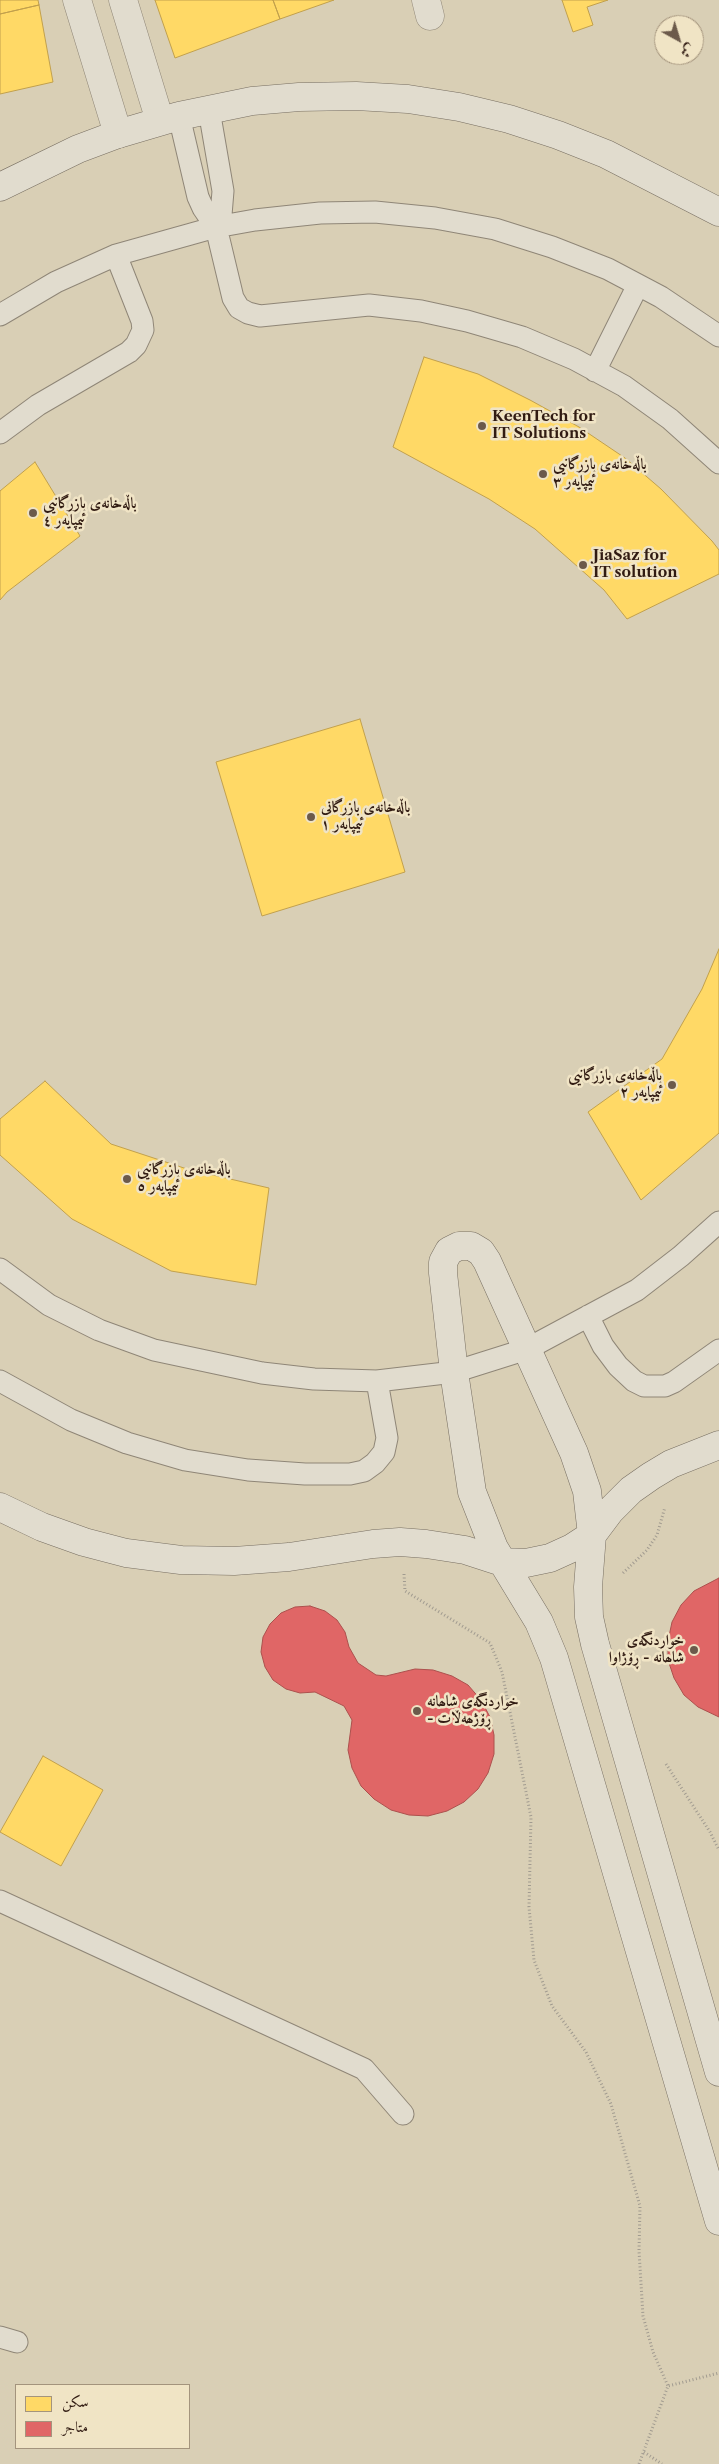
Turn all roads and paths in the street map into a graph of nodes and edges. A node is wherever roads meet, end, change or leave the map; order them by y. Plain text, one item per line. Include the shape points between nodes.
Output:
1 (126, 7) edge
2 (81, 12) edge
3 (209, 110) junction
4 (169, 118) junction
5 (118, 134) junction
6 (0, 187) edge
7 (719, 212) edge
8 (216, 227) junction
9 (116, 255) junction
10 (638, 285) junction
11 (0, 315) edge
12 (719, 336) edge
13 (594, 371) junction
14 (0, 433) edge
15 (719, 463) edge
16 (719, 1222) edge
17 (0, 1269) edge
18 (588, 1316) junction
19 (526, 1349) junction
20 (719, 1350) edge
21 (454, 1372) junction
22 (0, 1381) edge
23 (377, 1381) junction
24 (719, 1445) edge
25 (671, 1464) junction
26 (0, 1507) edge
27 (592, 1535) junction
28 (400, 1542) junction
29 (502, 1562) junction
30 (618, 1580) dead end
31 (663, 1759) dead end
32 (719, 1850) edge
33 (0, 1901) edge
34 (719, 2072) edge
35 (402, 2114) dead end
36 (719, 2221) edge
37 (719, 2373) edge
38 (668, 2386) junction
39 (644, 2452) junction
40 (639, 2464) edge
41 (662, 2464) edge

1 - 2 street
1 - 4 street
2 - 5 street
3 - 4 street
3 - 7 street via 252,101 356,96 408,99 459,107 558,135 655,178
3 - 8 lane via 223,190 221,216
4 - 5 street
4 - 8 lane via 198,197
5 - 6 street via 78,148
8 - 9 lane
8 - 10 lane via 320,213 375,212 435,218 495,229 552,247
8 - 13 lane via 233,298 239,308 248,313 260,316 369,305 421,311 522,337
9 - 11 lane via 56,282
9 - 14 lane via 142,321 143,330 136,345 38,405
10 - 12 lane
10 - 13 lane
13 - 15 lane via 624,386 670,419
16 - 18 lane via 637,1290
17 - 23 lane via 50,1305 100,1330 154,1350 262,1372
18 - 19 lane
18 - 20 lane via 602,1346 618,1366 644,1386 665,1386
19 - 21 lane
19 - 21 street via 481,1252 471,1246 459,1246 449,1251 443,1262
19 - 27 street via 580,1469 591,1513
21 - 23 lane
21 - 29 street via 472,1492
22 - 23 lane via 71,1420 127,1443 184,1460 248,1470 305,1474 350,1474 375,1463 384,1452 387,1438
24 - 25 street
25 - 27 street via 632,1490
25 - 30 path via 680,1488 665,1504 657,1536 648,1550 626,1568
26 - 28 street via 84,1542 126,1553 181,1560 271,1558
27 - 29 street via 550,1558 526,1563
27 - 34 street via 588,1587 589,1617 595,1644
28 - 29 street via 465,1550
28 - 38 path via 406,1591 490,1642 502,1672 530,1816 529,1907 534,1960 552,2006 586,2052 611,2104 640,2206 642,2316
29 - 36 street via 539,1622 554,1658
31 - 32 path
33 - 35 lane via 364,2069
37 - 38 path
38 - 39 path
39 - 40 path
39 - 41 path

